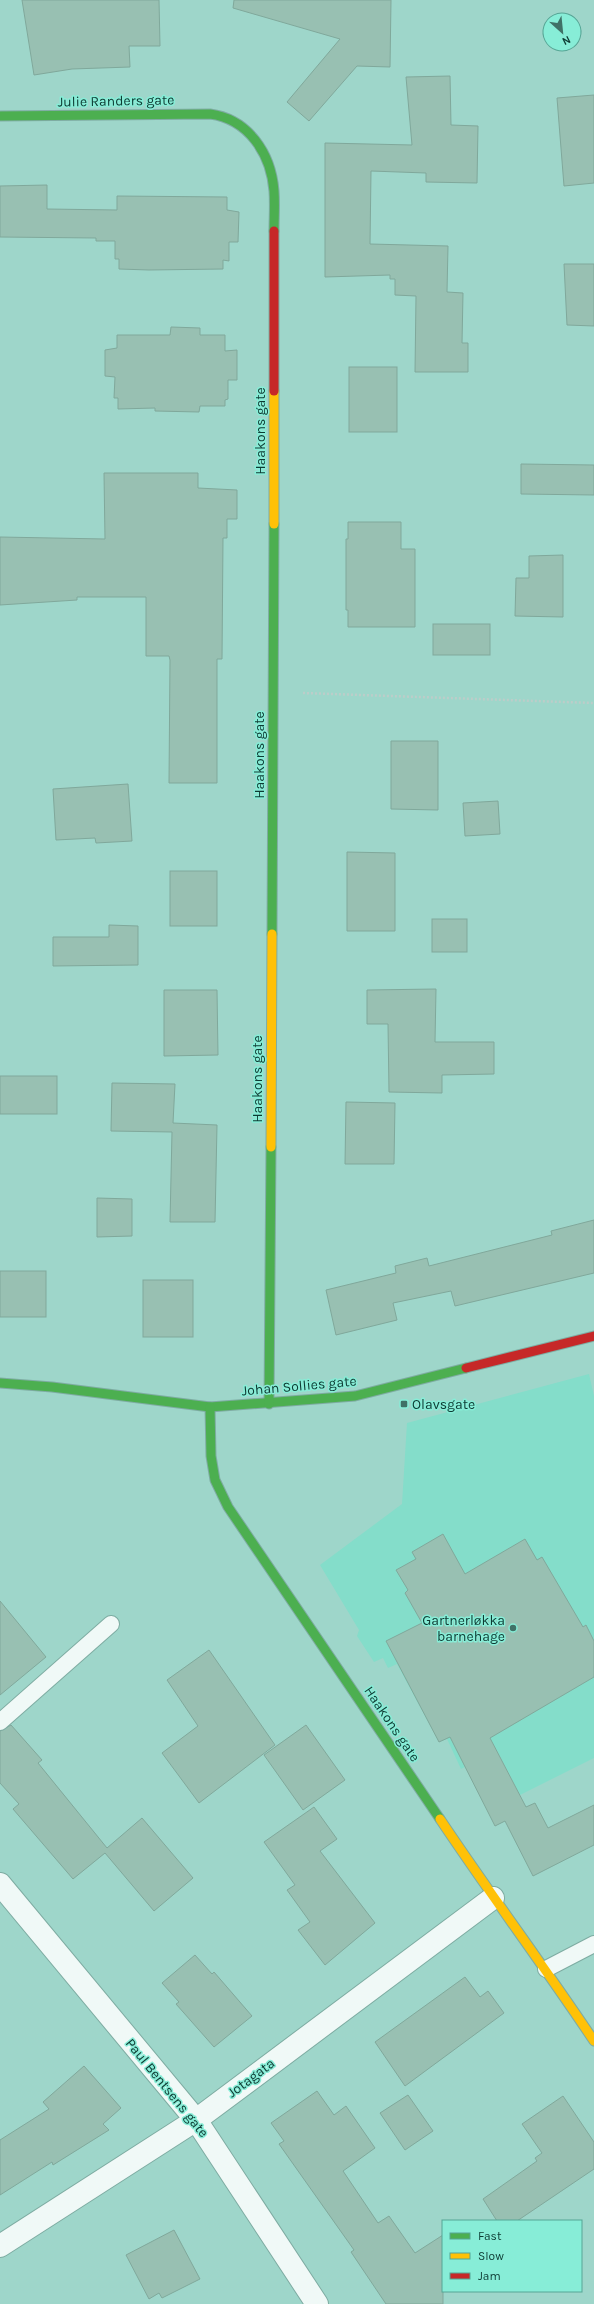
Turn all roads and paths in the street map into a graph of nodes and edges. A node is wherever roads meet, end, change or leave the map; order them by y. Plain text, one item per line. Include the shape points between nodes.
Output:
1 (0, 116) edge
2 (232, 119) joint
3 (274, 692) junction
4 (594, 703) edge
5 (594, 1336) edge
6 (0, 1383) edge
7 (269, 1404) junction
8 (210, 1407) junction
9 (111, 1624) dead end
10 (0, 1722) edge
11 (0, 1884) edge
12 (493, 1898) junction
13 (594, 1944) edge
14 (546, 1969) junction
15 (594, 2041) edge
16 (196, 2120) junction
17 (0, 2246) edge
18 (318, 2304) edge

1 - 2 street, Julie Randers gate via 210,114
2 - 3 street, Haakons gate via 250,134 262,150 270,168 274,190
3 - 4 path
3 - 7 street, Haakons gate
5 - 7 street, Johan Sollies gate via 355,1396
6 - 8 street, Johan Sollies gate
7 - 8 street, Johan Sollies gate
8 - 12 street, Haakons gate via 211,1456 215,1480 228,1507
9 - 10 lane
11 - 16 street, Paul Bentsens gate
12 - 14 street, Haakons gate
12 - 16 street, Jotagata
13 - 14 lane
14 - 15 street, Haakons gate
16 - 17 street, Jotagata
16 - 18 street, Paul Bentsens gate

